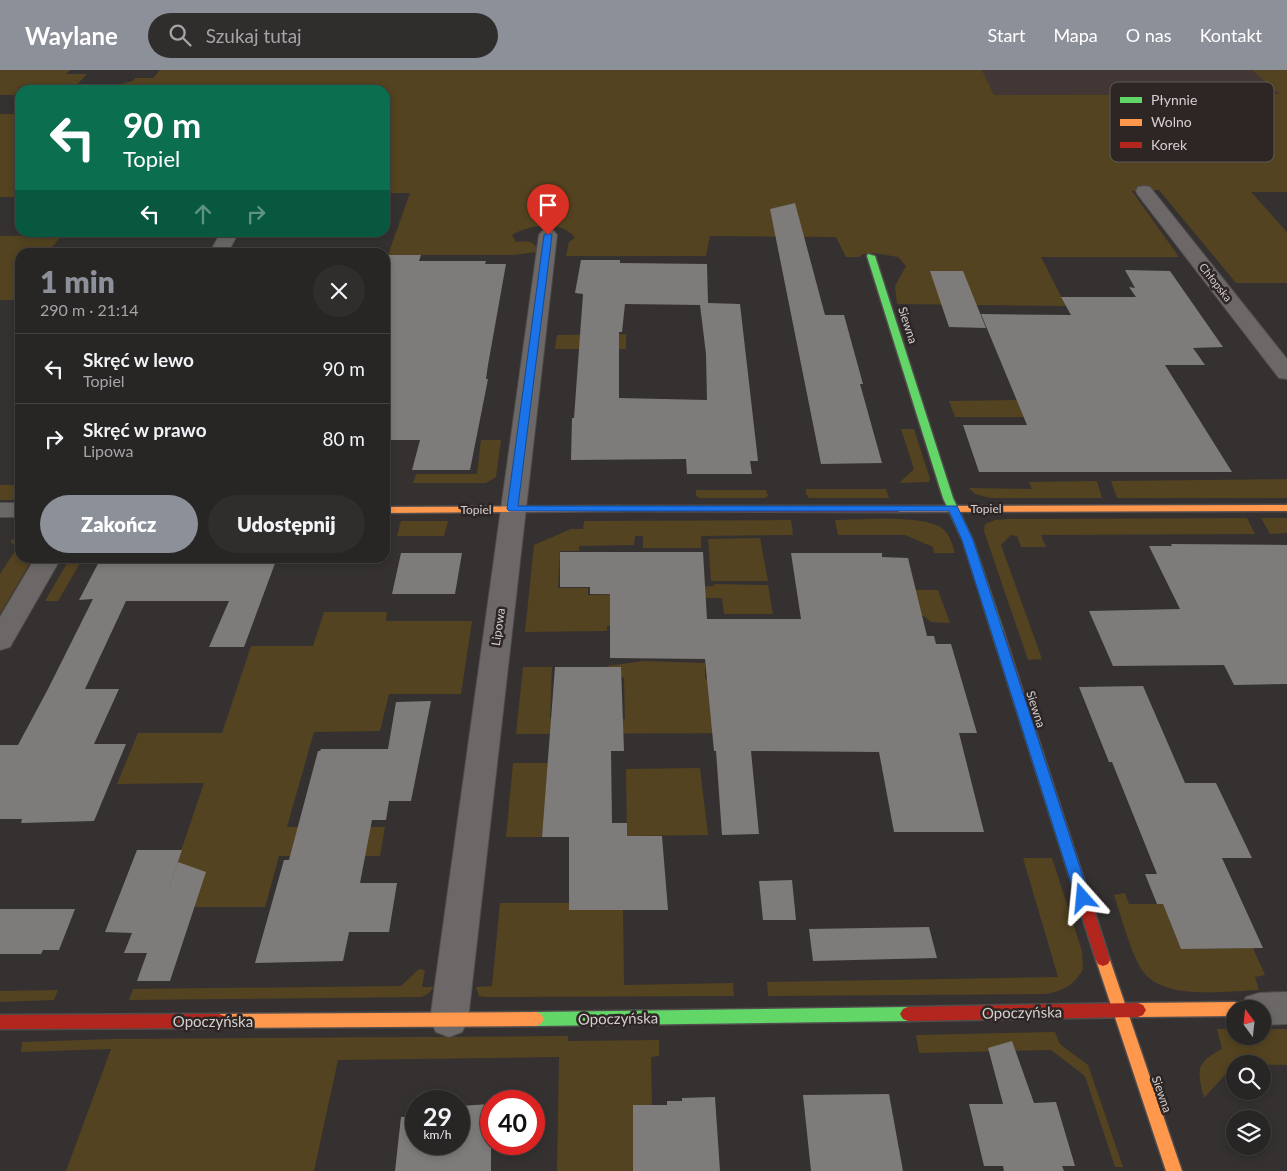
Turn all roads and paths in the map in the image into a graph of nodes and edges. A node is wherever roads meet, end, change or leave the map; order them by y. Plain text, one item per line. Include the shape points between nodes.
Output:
1 (1144, 191) dead end
2 (548, 235) dead end
3 (227, 237) edge
4 (221, 248) edge
5 (871, 256) dead end
6 (1287, 373) edge
7 (953, 508) junction
8 (1287, 508) edge
9 (512, 509) junction
10 (0, 510) edge
11 (15, 510) edge
12 (390, 510) edge
13 (45, 563) edge
14 (0, 641) edge
15 (1287, 1008) edge
16 (1226, 1009) edge
17 (1271, 1009) edge
18 (1119, 1011) junction
19 (449, 1020) junction
20 (0, 1022) edge
21 (1174, 1171) edge

1 - 6 street, Chłopska
2 - 9 street, Lipowa
3 - 4 street
5 - 7 street, Siewna
7 - 8 street, Topiel
7 - 9 street, Topiel
7 - 18 street, Siewna via 968,540
9 - 12 street, Topiel
9 - 19 street, Lipowa
10 - 11 street
13 - 14 street
15 - 17 street
16 - 18 street, Opoczyńska
18 - 19 street, Opoczyńska
18 - 21 street, Siewna
19 - 20 street, Opoczyńska

